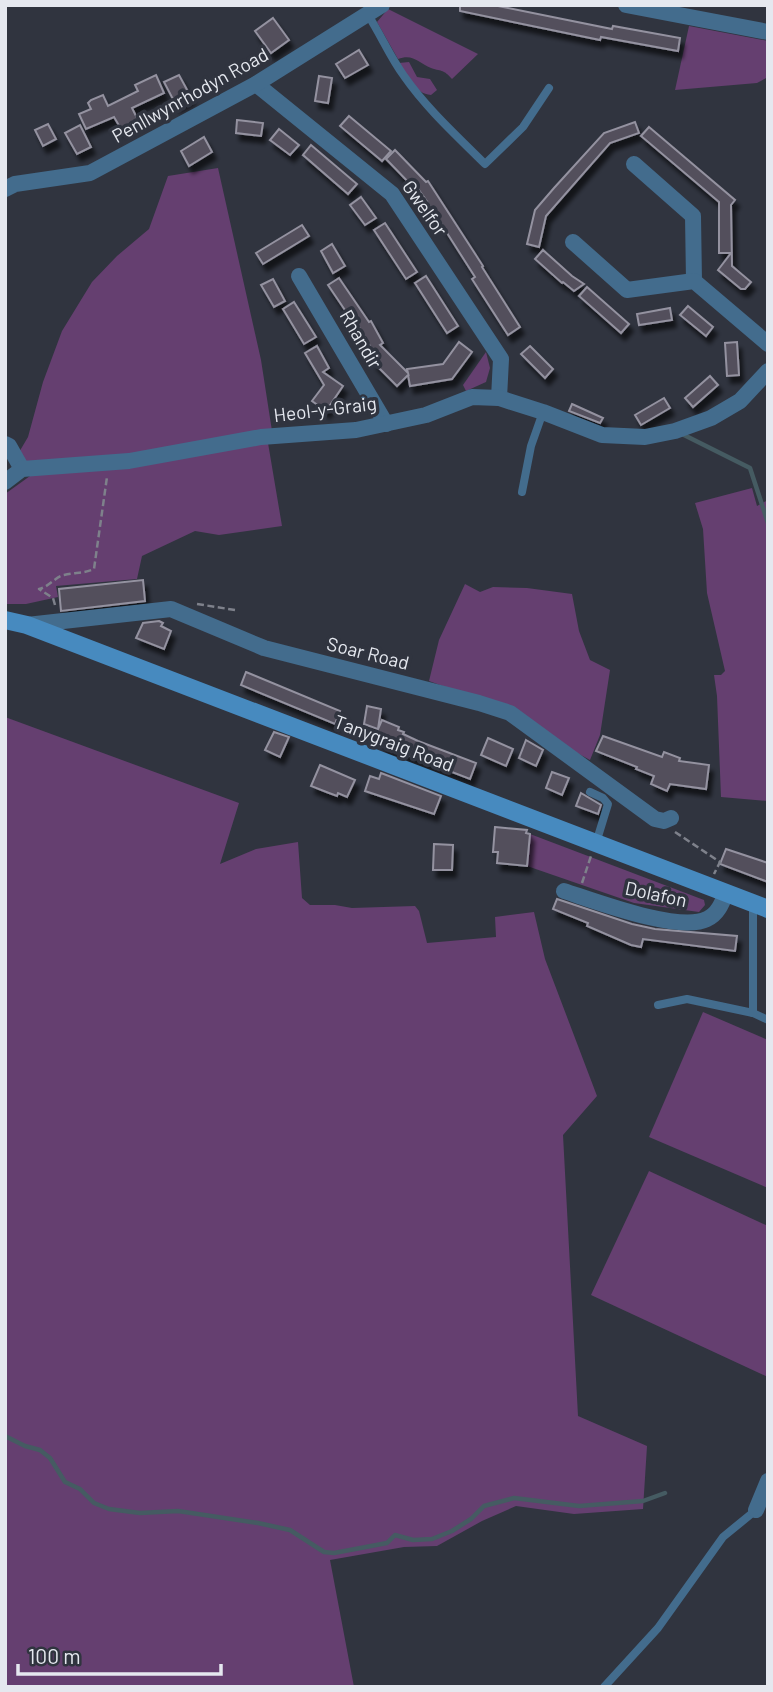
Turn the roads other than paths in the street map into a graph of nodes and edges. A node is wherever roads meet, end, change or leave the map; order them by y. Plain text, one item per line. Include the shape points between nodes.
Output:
1 (382, 5) edge
2 (626, 5) edge
3 (711, 13) edge
4 (368, 15) junction
5 (768, 32) edge
6 (256, 84) junction
7 (549, 88) dead end
8 (634, 164) dead end
9 (5, 189) edge
10 (573, 242) dead end
11 (299, 276) dead end
12 (694, 281) junction
13 (768, 344) edge
14 (768, 371) edge
15 (499, 398) junction
16 (543, 412) junction
17 (386, 424) junction
18 (5, 444) edge
19 (22, 469) junction
20 (5, 482) edge
21 (522, 492) dead end
22 (5, 620) edge
23 (27, 625) junction
24 (590, 792) dead end
25 (663, 818) road end
26 (596, 843) junction
27 (570, 893) road end
28 (726, 893) junction
29 (760, 906) edge
30 (658, 1005) dead end
31 (753, 1013) junction
32 (768, 1020) edge
33 (768, 1481) edge
34 (756, 1510) joint
35 (604, 1687) edge

1 - 4 street, Penllwynrhodyn Road
2 - 3 street
3 - 5 street
4 - 6 street, Penllwynrhodyn Road
4 - 7 lane via 416,92 485,164 523,127
6 - 9 street, Penllwynrhodyn Road via 90,173
6 - 15 street, Gwelfor via 392,194 500,359
8 - 12 street via 693,216
10 - 12 street via 627,289
11 - 17 street, Rhandir
12 - 13 street
14 - 16 street, Heol-y-Graig via 740,401 711,418 645,437 602,435
15 - 16 street, Heol-y-Graig
15 - 17 street, Heol-y-Graig via 472,397
16 - 21 lane
17 - 19 street, Heol-y-Graig via 261,438 129,465
18 - 19 street
19 - 20 street
22 - 23 main road, Tanygraig Road
23 - 25 street, Soar Road via 171,609 264,649 510,713
23 - 26 main road, Tanygraig Road
24 - 26 lane via 608,804
26 - 28 main road, Tanygraig Road
27 - 28 street, Dolafon via 636,913 694,923 719,909
28 - 29 main road, Tanygraig Road
29 - 31 lane
30 - 31 lane via 687,999
31 - 32 lane
33 - 34 street
34 - 35 lane via 723,1537 658,1628

